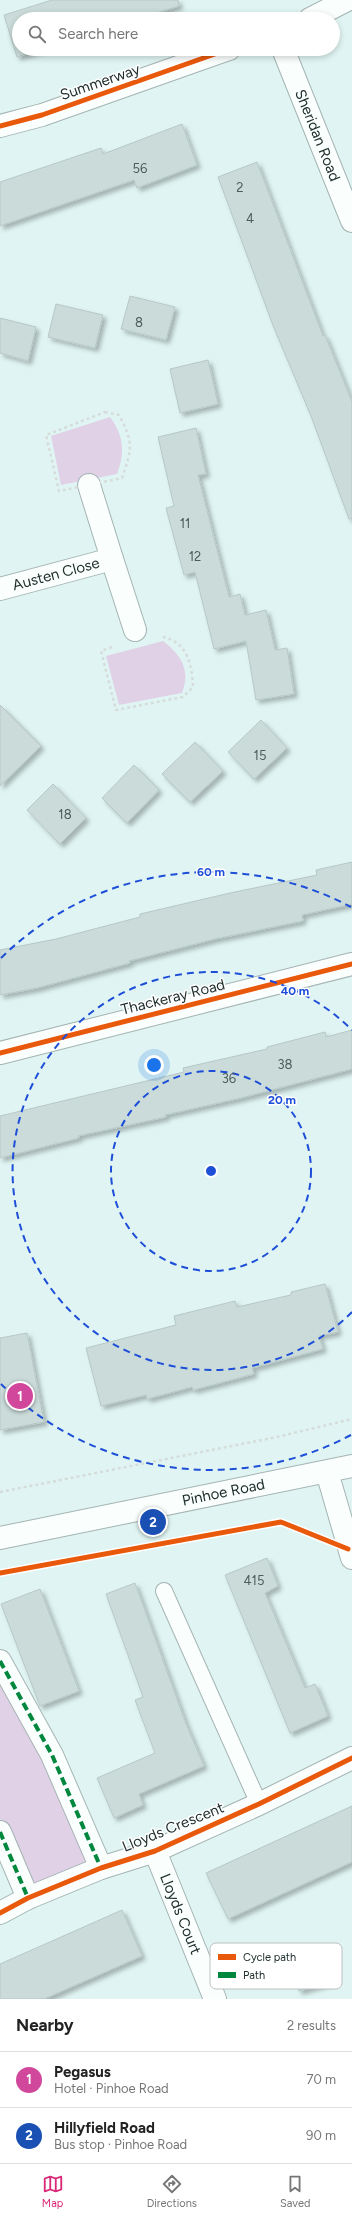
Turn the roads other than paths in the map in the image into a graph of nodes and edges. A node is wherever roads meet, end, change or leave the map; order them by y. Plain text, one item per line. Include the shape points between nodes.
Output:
1 (347, 0) edge
2 (324, 12) edge
3 (209, 56) edge
4 (286, 56) edge
5 (0, 126) edge
6 (352, 221) edge
7 (89, 485) road end
8 (112, 559) junction
9 (0, 589) edge
10 (137, 634) road end
11 (352, 964) edge
12 (0, 1053) edge
13 (352, 1466) edge
14 (327, 1472) junction
15 (0, 1538) edge
16 (352, 1558) edge
17 (164, 1592) dead end
18 (0, 1661) edge
19 (352, 1758) edge
20 (258, 1804) junction
21 (0, 1832) edge
22 (155, 1851) junction
23 (101, 1868) junction
24 (28, 1898) junction
25 (0, 1913) edge
26 (210, 1989) edge
27 (210, 1989) edge
28 (214, 1999) edge

1 - 2 street
3 - 5 street, Summerway via 42,115
4 - 6 street, Sheridan Road
7 - 8 street, Austen Close
8 - 9 street, Austen Close
8 - 10 street, Austen Close
11 - 12 street, Thackeray Road
13 - 14 street, Pinhoe Road
14 - 15 street, Pinhoe Road
14 - 16 street
17 - 20 lane
18 - 23 street via 52,1755
19 - 20 street, Lloyds Crescent
20 - 22 street, Lloyds Crescent
21 - 24 street
22 - 23 street, Lloyds Crescent
22 - 27 street, Lloyds Court
23 - 24 street, Lloyds Crescent
24 - 25 street, Lloyds Crescent
26 - 28 street, Lloyds Court

